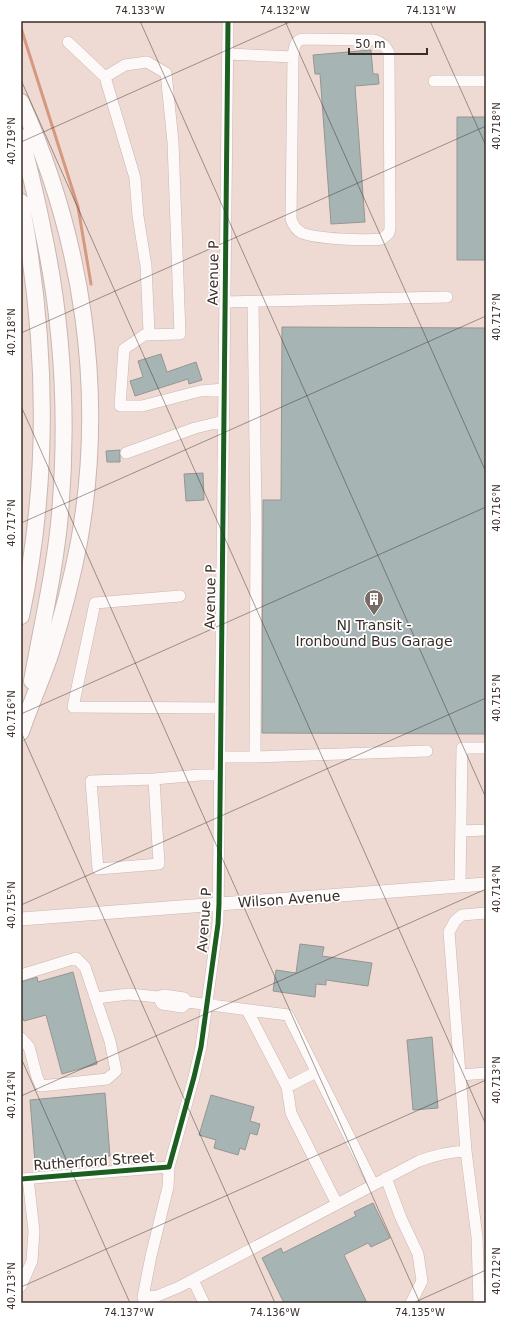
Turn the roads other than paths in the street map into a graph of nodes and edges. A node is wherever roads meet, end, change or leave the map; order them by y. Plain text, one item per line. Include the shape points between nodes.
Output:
1 (228, 21) edge
2 (68, 42) dead end
3 (228, 54) junction
4 (293, 57) junction
5 (106, 77) junction
6 (434, 81) dead end
7 (486, 81) edge
8 (21, 102) edge
9 (21, 137) edge
10 (21, 202) edge
11 (447, 298) dead end
12 (225, 302) junction
13 (253, 302) junction
14 (144, 335) junction
15 (224, 389) junction
16 (224, 422) junction
17 (126, 453) dead end
18 (180, 596) dead end
19 (21, 616) edge
20 (221, 708) junction
21 (26, 716) junction
22 (21, 732) edge
23 (486, 748) edge
24 (427, 751) dead end
25 (221, 757) junction
26 (255, 757) junction
27 (220, 775) junction
28 (154, 779) junction
29 (486, 830) edge
30 (461, 831) junction
31 (486, 884) edge
32 (460, 886) junction
33 (219, 904) junction
34 (486, 913) edge
35 (21, 919) edge
36 (21, 975) edge
37 (96, 998) junction
38 (208, 1005) junction
39 (247, 1010) junction
40 (21, 1038) edge
41 (316, 1072) junction
42 (486, 1073) edge
43 (461, 1075) junction
44 (287, 1087) junction
45 (466, 1151) junction
46 (169, 1167) junction
47 (24, 1178) edge
48 (386, 1178) junction
49 (373, 1184) junction
50 (337, 1204) junction
51 (481, 1237) edge
52 (193, 1280) junction
53 (21, 1286) edge
54 (144, 1300) edge
55 (204, 1303) edge
56 (411, 1303) edge
57 (479, 1303) edge

1 - 3 street, Avenue P
2 - 5 street
3 - 4 street
3 - 12 street, Avenue P
4 - 4 street via 292,224 301,232 323,238 382,239 389,233 390,228 387,48 374,40 301,39 295,44
5 - 14 street via 135,178 146,266 149,332
5 - 14 street via 126,65 147,62 166,73 174,142 180,334
6 - 7 street
8 - 21 highway via 39,143 67,230 82,298 90,391 85,496 79,542 56,634
9 - 21 highway via 44,232 56,304 62,362 64,427 63,476 57,540
10 - 19 highway via 36,304 42,423 36,517
11 - 13 street
12 - 13 street
12 - 15 street, Avenue P
13 - 26 street via 256,518
14 - 15 street via 124,349 120,406 142,406 200,391
15 - 16 street, Avenue P
16 - 17 street via 195,428
16 - 20 street, Avenue P
18 - 20 street via 94,603 73,707
20 - 25 street, Avenue P
21 - 22 highway
23 - 30 street via 462,748
24 - 26 street
25 - 26 street
25 - 27 street, Avenue P
27 - 28 street
27 - 33 street, Avenue P
28 - 28 street via 91,781 98,869 159,864
29 - 30 street
30 - 32 street
31 - 32 main road, Wilson Avenue
32 - 33 main road, Wilson Avenue
33 - 35 main road, Wilson Avenue
33 - 38 street, Avenue P
34 - 43 street via 462,915 449,932
36 - 37 street via 76,958 85,967
37 - 38 street via 129,994 158,997 162,1004 172,1006 182,1007 188,1002
37 - 40 street via 110,1041 116,1071 107,1079 42,1086 29,1047
38 - 39 street
38 - 46 street, Avenue P via 194,1077
39 - 41 street via 288,1015
39 - 44 street
41 - 44 street
41 - 49 street
42 - 43 street
43 - 45 street
44 - 50 street via 293,1117
45 - 48 street via 434,1155
45 - 51 street
46 - 47 street, Rutherford Street
46 - 54 street, Avenue P via 168,1187 151,1256
47 - 53 street via 34,1231 32,1261
48 - 49 street
48 - 56 street via 418,1254 422,1281
49 - 50 street
50 - 52 street
51 - 57 street
52 - 54 street
52 - 55 street

